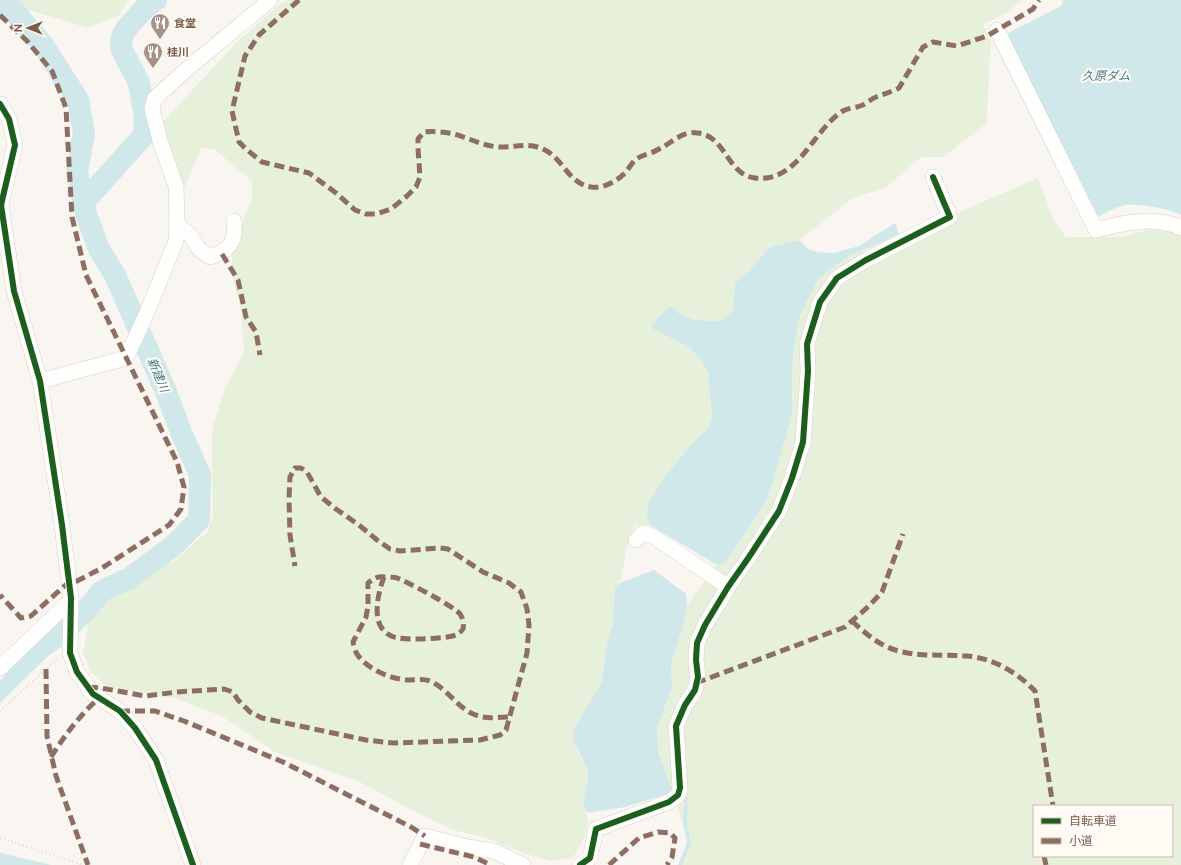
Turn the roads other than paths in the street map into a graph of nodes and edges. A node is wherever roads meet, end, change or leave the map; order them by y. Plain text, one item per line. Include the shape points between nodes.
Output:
1 (270, 0) edge
2 (997, 30) dead end
3 (0, 104) edge
4 (933, 177) dead end
5 (234, 221) dead end
6 (177, 224) junction
7 (1181, 228) edge
8 (40, 381) junction
9 (636, 540) dead end
10 (728, 586) junction
11 (71, 604) junction
12 (0, 668) edge
13 (193, 865) edge
14 (410, 865) edge
15 (523, 865) edge
16 (580, 865) edge

1 - 6 street via 155,98 152,109 176,186
2 - 7 street via 1096,230 1149,220 1174,224
3 - 8 street via 9,119 15,144 0,205 14,291
4 - 10 street via 950,217 866,260 837,278 820,302 807,344 808,371 803,442 792,478 778,511
5 - 6 street via 230,244 222,254 210,257
6 - 8 street via 176,241 126,358
8 - 11 street
9 - 10 street via 643,533 653,536
10 - 16 street via 697,643 698,677 695,690 676,726 680,788 678,795 669,802 596,829 590,858
11 - 12 street
11 - 13 street via 70,653 77,672 93,694 120,711 135,728 156,760
14 - 15 street via 425,836 494,851

